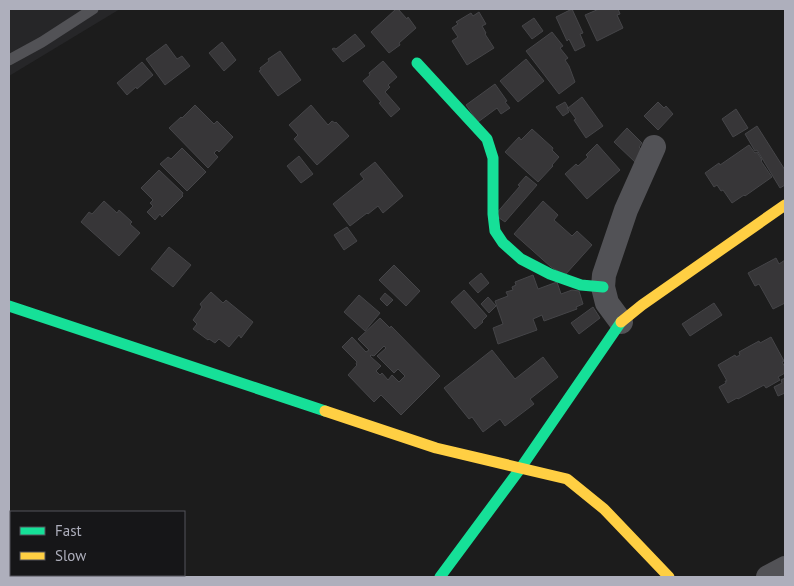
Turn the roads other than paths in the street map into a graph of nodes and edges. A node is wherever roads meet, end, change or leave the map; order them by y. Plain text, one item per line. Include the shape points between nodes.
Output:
1 (93, 9) edge
2 (9, 60) edge
3 (417, 63) dead end
4 (654, 147) dead end
5 (785, 205) edge
6 (603, 287) junction
7 (9, 306) edge
8 (620, 322) junction
9 (520, 469) junction
10 (785, 568) edge
11 (440, 577) edge
12 (669, 577) edge
13 (768, 577) edge

1 - 2 lane
3 - 6 street via 487,139 493,158 493,214 502,243 522,259 550,274 581,285
4 - 6 street via 626,210
5 - 8 street
6 - 8 street via 607,303
7 - 9 street via 436,448
8 - 9 street
9 - 11 street
9 - 12 street via 567,479 604,509
10 - 13 street

